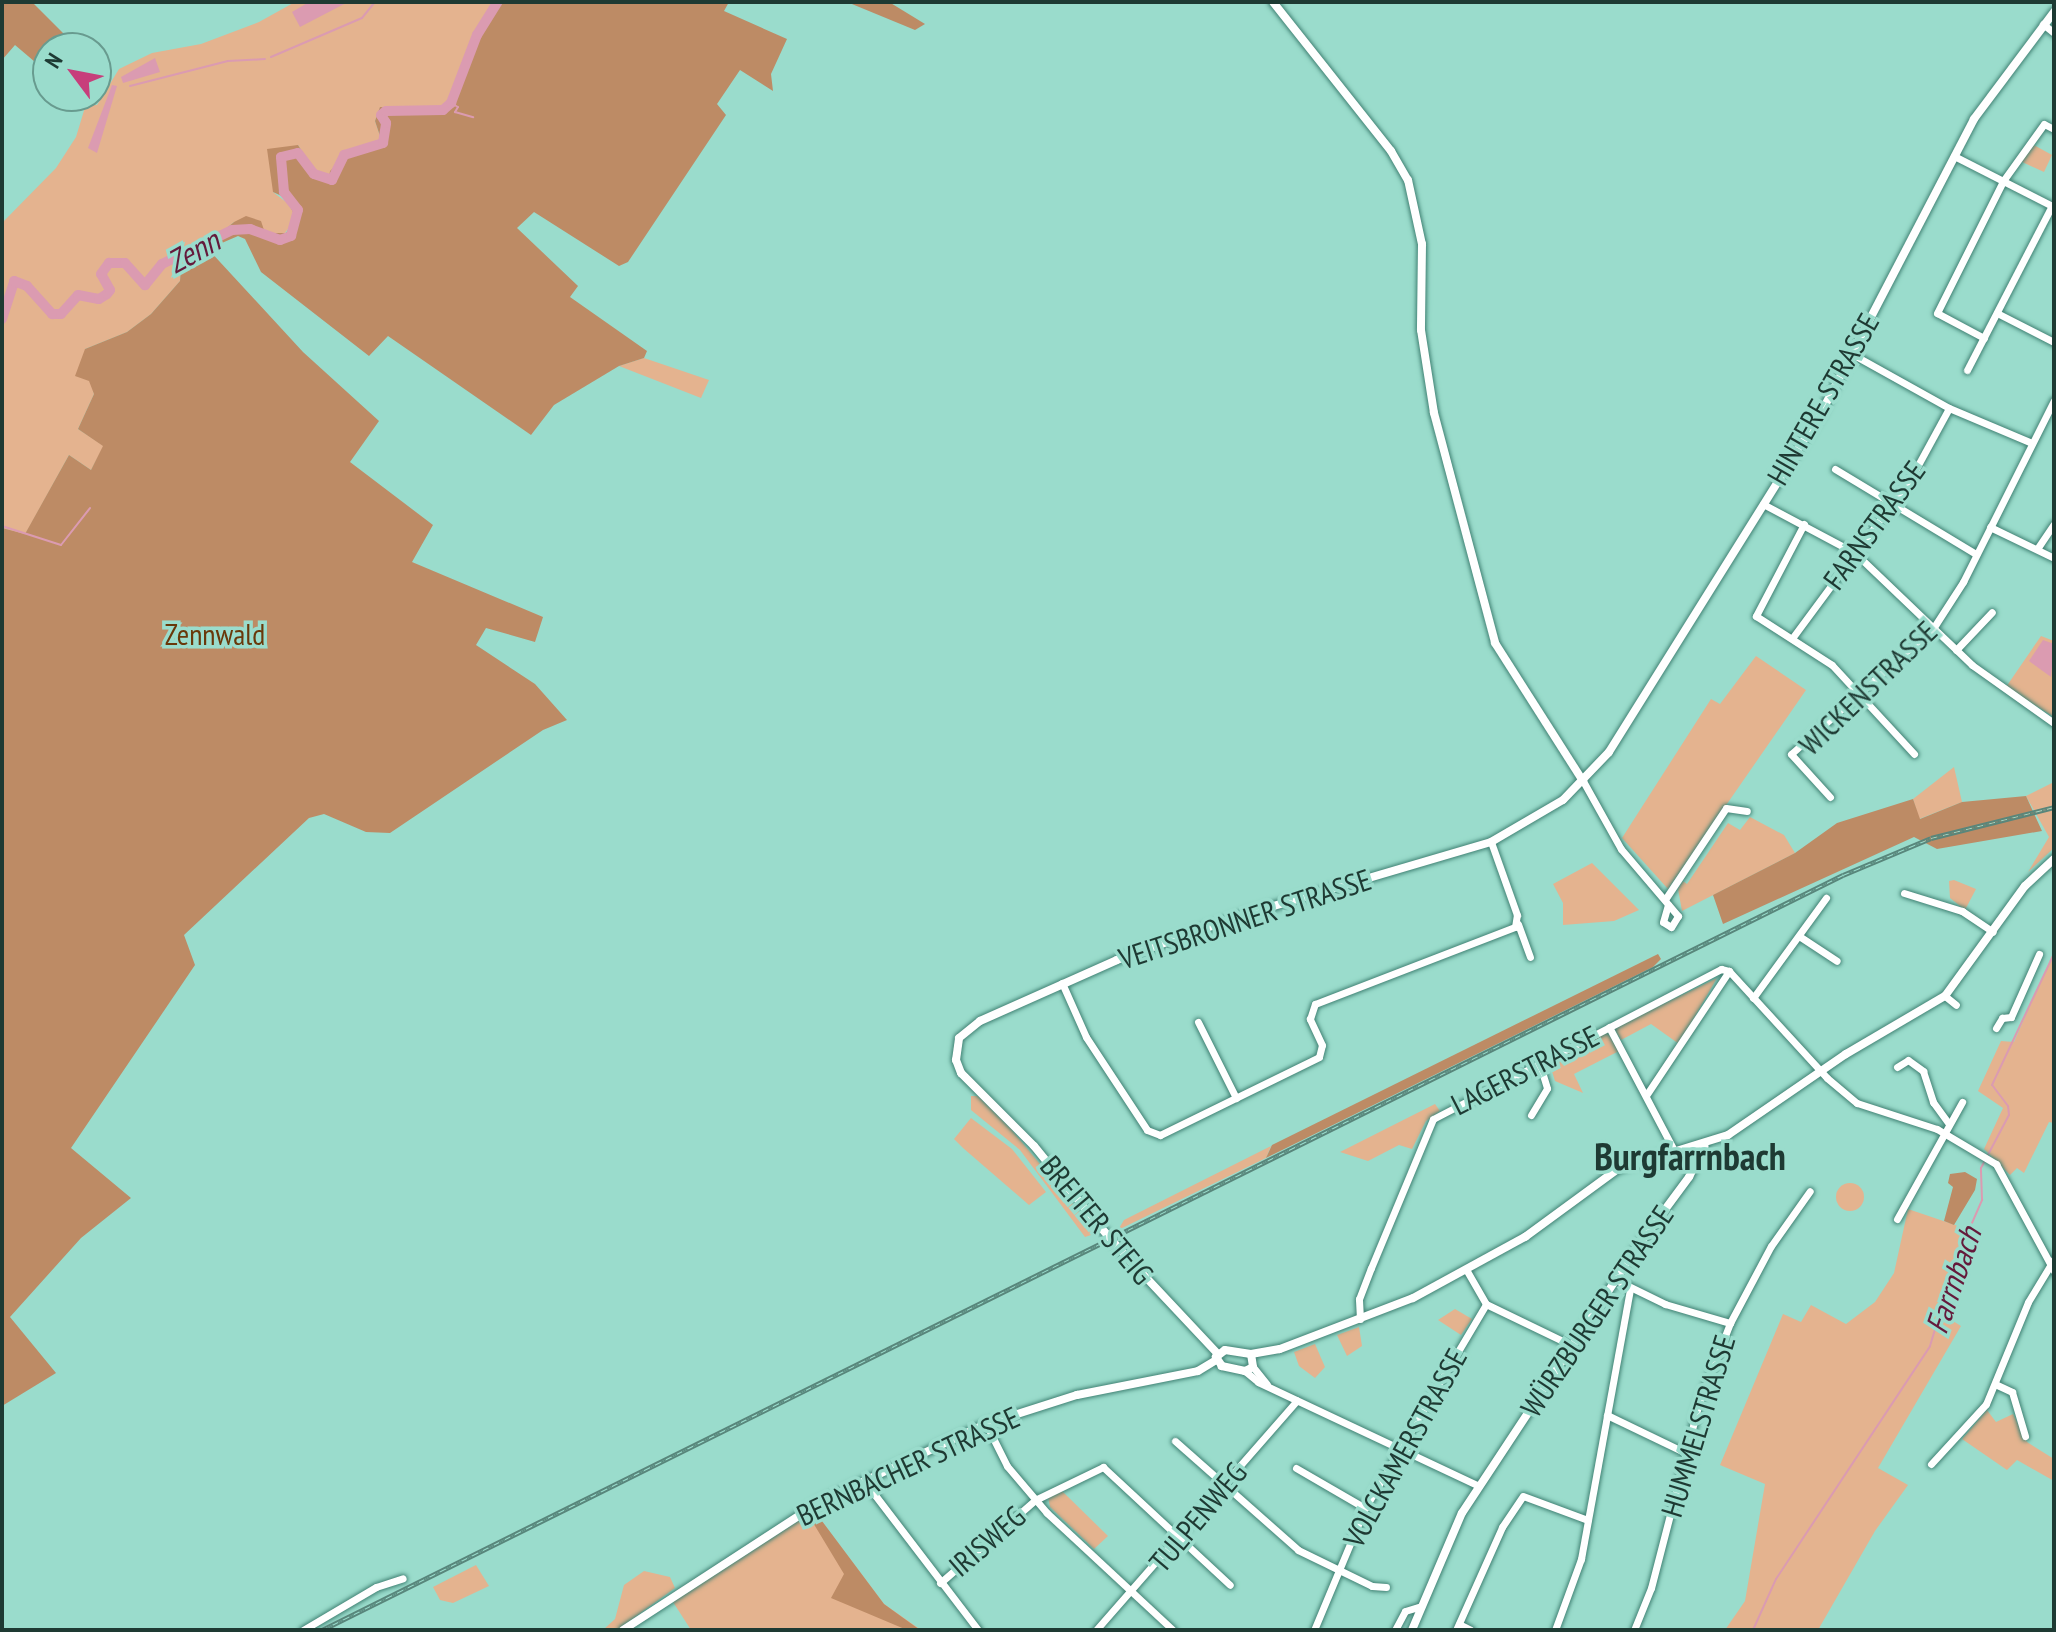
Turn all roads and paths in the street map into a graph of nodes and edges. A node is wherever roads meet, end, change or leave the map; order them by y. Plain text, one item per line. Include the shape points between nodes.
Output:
1 (1263, 2) edge
2 (1273, 4) edge
3 (2054, 12) edge
4 (2043, 24) junction
5 (2054, 33) edge
6 (2054, 129) edge
7 (1954, 156) junction
8 (2003, 181) junction
9 (2053, 207) edge
10 (1997, 313) junction
11 (1984, 338) junction
12 (2054, 342) edge
13 (1852, 354) junction
14 (1967, 370) dead end
15 (2054, 400) edge
16 (1949, 408) junction
17 (2032, 443) junction
18 (1835, 469) dead end
19 (1763, 504) junction
20 (1892, 504) junction
21 (1804, 524) junction
22 (2054, 524) edge
23 (1990, 527) junction
24 (2037, 549) junction
25 (1855, 553) junction
26 (1976, 554) junction
27 (2054, 558) edge
28 (1992, 612) dead end
29 (1934, 627) junction
30 (1793, 637) junction
31 (1956, 650) junction
32 (1858, 694) junction
33 (2054, 723) edge
34 (1914, 754) dead end
35 (1583, 781) junction
36 (1830, 797) dead end
37 (1747, 811) dead end
38 (1491, 842) junction
39 (2054, 859) edge
40 (1904, 893) dead end
41 (1826, 898) dead end
42 (1518, 924) junction
43 (1993, 932) junction
44 (1799, 936) junction
45 (2039, 954) dead end
46 (1530, 957) dead end
47 (1837, 961) dead end
48 (1727, 970) junction
49 (1062, 983) junction
50 (1945, 996) junction
51 (1753, 998) junction
52 (1956, 1005) dead end
53 (1198, 1022) dead end
54 (1609, 1027) junction
55 (1996, 1028) dead end
56 (1539, 1062) junction
57 (1897, 1067) dead end
58 (1821, 1070) junction
59 (976, 1088) joint
60 (1647, 1094) junction
61 (1236, 1098) junction
62 (1962, 1102) dead end
63 (1531, 1115) dead end
64 (1948, 1123) junction
65 (1943, 1132) junction
66 (1704, 1147) junction
67 (1675, 1152) junction
68 (1810, 1191) dead end
69 (1897, 1219) dead end
70 (2052, 1265) edge
71 (1467, 1271) junction
72 (1616, 1280) junction
73 (1630, 1289) junction
74 (1486, 1304) junction
75 (1360, 1319) junction
76 (1730, 1323) junction
77 (1573, 1346) junction
78 (1220, 1357) junction
79 (1251, 1363) junction
80 (1995, 1384) junction
81 (1297, 1400) junction
82 (1607, 1415) junction
83 (986, 1424) junction
84 (2025, 1436) dead end
85 (1175, 1441) dead end
86 (1400, 1447) junction
87 (1684, 1452) junction
88 (1931, 1464) dead end
89 (1296, 1468) dead end
90 (865, 1482) junction
91 (1225, 1486) junction
92 (1479, 1486) junction
93 (1035, 1500) junction
94 (1365, 1508) junction
95 (1588, 1520) junction
96 (1181, 1538) junction
97 (1339, 1571) junction
98 (403, 1578) dead end
99 (940, 1583) junction
100 (1230, 1585) dead end
101 (1386, 1587) dead end
102 (1131, 1594) junction
103 (1421, 1606) junction
104 (1457, 1627) edge
105 (1170, 1629) edge
106 (303, 1630) edge
107 (623, 1630) edge
108 (978, 1630) edge
109 (1096, 1630) edge
110 (1314, 1630) edge
111 (1395, 1630) edge
112 (1412, 1630) edge
113 (1471, 1630) edge
114 (1555, 1630) edge
115 (1634, 1630) edge

1 - 2 street
2 - 35 street via 1391,151 1408,180 1422,244 1421,330 1434,413 1495,643
3 - 4 street, HINTERE STRASSE
4 - 5 street
4 - 7 street, HINTERE STRASSE via 1985,102
6 - 8 street via 2044,124
7 - 8 street
7 - 13 street, HINTERE STRASSE
8 - 9 street
8 - 11 street via 1937,313
9 - 10 street
10 - 11 street
10 - 12 street
11 - 14 street
13 - 16 street
13 - 19 street, HINTERE STRASSE
15 - 17 street, WICKENSTRASSE
16 - 17 street
16 - 20 street, FARNSTRASSE
17 - 23 street, WICKENSTRASSE
18 - 20 street
19 - 21 street
19 - 35 street, HINTERE STRASSE via 1609,752
20 - 25 street, FARNSTRASSE
20 - 26 street
21 - 25 street
21 - 30 street via 1756,616
22 - 24 street
23 - 24 street
23 - 26 street, WICKENSTRASSE
24 - 27 street
25 - 29 street
25 - 30 street, FARNSTRASSE
26 - 29 street, WICKENSTRASSE
28 - 31 street
29 - 31 street
29 - 32 street, WICKENSTRASSE
30 - 32 street via 1832,665
31 - 33 street via 2002,690
32 - 34 street
32 - 36 street, WICKENSTRASSE via 1791,754
35 - 37 street via 1621,849 1667,901 1726,808
35 - 38 street, VEITSBRONNER STRASSE via 1550,811
38 - 42 street
38 - 49 street, VEITSBRONNER STRASSE via 1243,915
39 - 43 street, WÜRZBURGER STRASSE via 2036,873
40 - 43 street via 1962,911
41 - 44 street
42 - 46 street
42 - 61 street via 1315,1004 1310,1019 1322,1045 1319,1057
43 - 50 street, WÜRZBURGER STRASSE
44 - 47 street
44 - 51 street
45 - 55 street via 2011,1017 2002,1018
48 - 51 street
48 - 54 street, LAGERSTRASSE
48 - 60 street
49 - 59 street, VEITSBRONNER STRASSE via 965,1031 956,1060
49 - 61 street via 1086,1037 1153,1135
50 - 52 street
50 - 58 street, WÜRZBURGER STRASSE
51 - 58 street
53 - 61 street
54 - 56 street, LAGERSTRASSE
54 - 60 street
56 - 63 street via 1547,1088
56 - 75 street, LAGERSTRASSE via 1433,1119 1359,1299
57 - 64 street via 1908,1060 1923,1071 1933,1102
58 - 65 street via 1857,1103
58 - 66 street, WÜRZBURGER STRASSE
59 - 78 street, BREITER STEIG, bridge
60 - 67 street
62 - 64 street
64 - 65 street
65 - 69 street
65 - 70 street via 1977,1150 2006,1176
66 - 67 street
66 - 72 street, WÜRZBURGER STRASSE via 1689,1177
67 - 71 street via 1610,1173 1525,1237
68 - 76 street, HUMMELSTRASSE via 1771,1246
70 - 80 street
71 - 74 street
71 - 75 street
72 - 73 street
72 - 77 street, WÜRZBURGER STRASSE
73 - 76 street
73 - 82 street
74 - 77 street
74 - 86 street, VOLCKAMERSTRASSE
75 - 79 street
76 - 87 street, HUMMELSTRASSE
77 - 92 street, WÜRZBURGER STRASSE
78 - 79 street
78 - 79 street
78 - 83 street, BERNBACHER STRASSE via 1198,1371 1077,1395
79 - 81 street via 1268,1386
80 - 84 street via 2012,1392
80 - 88 street via 1975,1419
81 - 86 street
81 - 91 street, TULPENWEG
82 - 87 street
82 - 95 street
83 - 90 street, BERNBACHER STRASSE
83 - 93 street via 1007,1466
85 - 91 street
86 - 92 street
86 - 94 street, VOLCKAMERSTRASSE
87 - 115 street, HUMMELSTRASSE via 1651,1588
89 - 94 street
90 - 99 street
90 - 107 street, BERNBACHER STRASSE via 801,1514
91 - 96 street, TULPENWEG
91 - 97 street via 1298,1550
92 - 103 street, WÜRZBURGER STRASSE
93 - 96 street, IRISWEG via 1077,1477 1108,1469
93 - 99 street, IRISWEG
93 - 102 street
94 - 97 street, VOLCKAMERSTRASSE
95 - 104 street via 1530,1495 1517,1502
95 - 114 street via 1577,1578
96 - 100 street
96 - 102 street, TULPENWEG
97 - 101 street
97 - 110 street, VOLCKAMERSTRASSE
98 - 106 street via 376,1587
99 - 108 street
102 - 105 street
102 - 109 street, TULPENWEG
103 - 111 street via 1405,1611
103 - 112 street, WÜRZBURGER STRASSE
104 - 113 street

